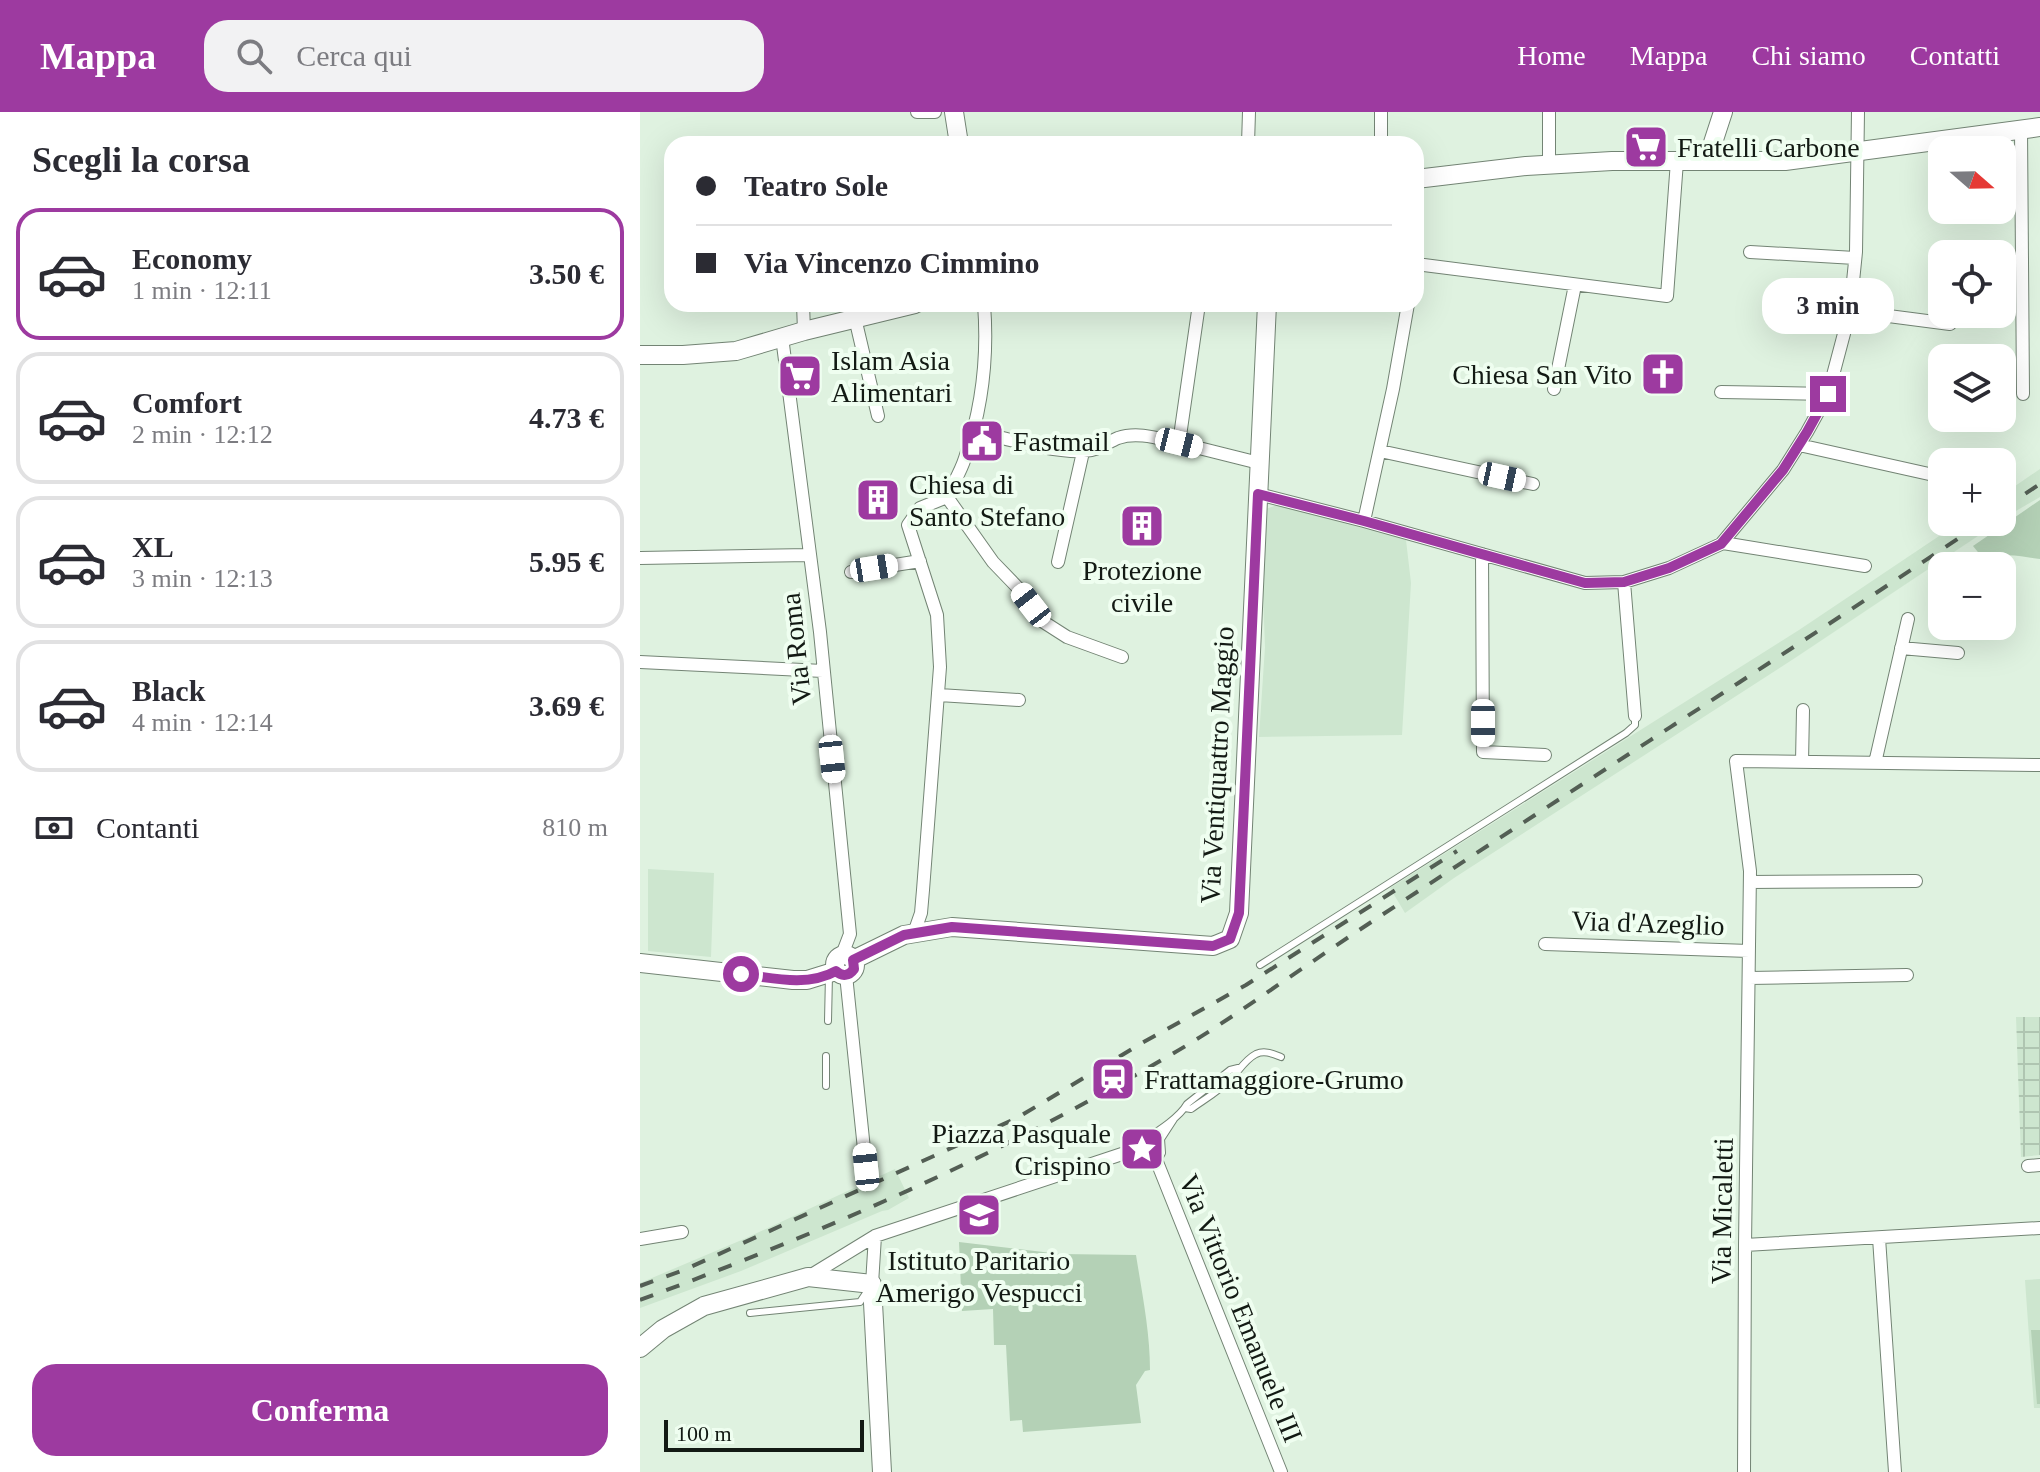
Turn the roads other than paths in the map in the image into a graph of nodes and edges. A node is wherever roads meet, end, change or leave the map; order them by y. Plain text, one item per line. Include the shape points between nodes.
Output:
1 (917, 112) edge
2 (935, 112) edge
3 (954, 112) edge
4 (1249, 112) edge
5 (1381, 112) edge
6 (1549, 112) edge
7 (1723, 112) edge
8 (1858, 112) edge
9 (2031, 128) edge
10 (958, 136) edge
11 (1248, 136) edge
12 (1381, 136) edge
13 (1857, 152) junction
14 (1677, 161) junction
15 (1707, 161) junction
16 (1549, 165) junction
17 (1424, 178) edge
18 (1750, 252) dead end
19 (1855, 258) junction
20 (1424, 265) edge
21 (1575, 285) junction
22 (1850, 311) junction
23 (803, 312) edge
24 (881, 312) edge
25 (988, 312) edge
26 (1198, 312) edge
27 (1267, 312) edge
28 (1407, 312) edge
29 (855, 318) junction
30 (1928, 321) edge
31 (804, 331) junction
32 (782, 337) junction
33 (640, 355) edge
34 (1554, 389) dead end
35 (1721, 392) dead end
36 (1828, 394) junction
37 (2023, 394) dead end
38 (878, 416) dead end
39 (974, 431) junction
40 (1179, 443) junction
41 (1799, 445) junction
42 (1380, 451) junction
43 (1083, 452) junction
44 (1259, 463) junction
45 (1928, 474) edge
46 (1533, 484) dead end
47 (1258, 494) junction
48 (947, 497) junction
49 (1364, 521) junction
50 (1723, 543) junction
51 (1482, 554) junction
52 (810, 555) junction
53 (640, 558) edge
54 (920, 561) junction
55 (1058, 562) dead end
56 (1865, 566) dead end
57 (851, 572) dead end
58 (1624, 582) junction
59 (1908, 619) dead end
60 (1901, 648) junction
61 (1958, 653) dead end
62 (1122, 657) dead end
63 (640, 662) edge
64 (823, 671) junction
65 (939, 695) junction
66 (1019, 700) dead end
67 (1803, 710) dead end
68 (1635, 716) joint
69 (1545, 755) dead end
70 (1802, 762) junction
71 (1875, 763) junction
72 (2040, 765) edge
73 (1916, 881) dead end
74 (1750, 882) junction
75 (914, 933) junction
76 (1545, 944) dead end
77 (1749, 951) junction
78 (640, 963) edge
79 (1260, 965) dead end
80 (841, 967) junction
81 (1907, 975) dead end
82 (1749, 978) junction
83 (828, 1021) dead end
84 (826, 1056) dead end
85 (1281, 1057) dead end
86 (826, 1086) dead end
87 (1176, 1116) junction
88 (1125, 1153) junction
89 (1157, 1162) junction
90 (867, 1178) dead end
91 (2040, 1228) edge
92 (682, 1232) dead end
93 (875, 1236) junction
94 (1879, 1238) junction
95 (640, 1239) edge
96 (1745, 1245) junction
97 (808, 1277) junction
98 (872, 1284) junction
99 (750, 1313) dead end
100 (640, 1348) edge
101 (882, 1472) edge
102 (1281, 1472) edge
103 (1744, 1472) edge
104 (1895, 1472) edge

1 - 2 street
3 - 10 street
4 - 11 street
5 - 12 street
6 - 16 street
7 - 15 street
8 - 13 street
9 - 13 street
9 - 37 street
13 - 15 street via 1785,161
13 - 19 street
14 - 15 street
14 - 16 street
14 - 21 street via 1667,296
16 - 17 street
18 - 19 street
19 - 22 street
20 - 21 street
21 - 34 street
22 - 30 street
22 - 36 street
23 - 31 street
24 - 29 street
25 - 39 street
26 - 40 street
27 - 44 street, Via Ventiquattro Maggio
28 - 42 street
29 - 31 street
29 - 38 street
31 - 32 street
32 - 33 street via 736,351
32 - 52 street, Via Roma
35 - 36 street
36 - 41 street
39 - 43 street
39 - 48 street
40 - 43 street via 1135,434
40 - 44 street
41 - 45 street
41 - 50 street
42 - 46 street
42 - 49 street
43 - 55 street
44 - 47 street, Via Ventiquattro Maggio
47 - 49 street
47 - 75 street, Via Ventiquattro Maggio via 1239,913 1230,939 1213,946 952,927
48 - 54 street via 920,508 908,525
48 - 62 street via 1042,621 1067,637
49 - 51 street
50 - 56 street
50 - 58 street
51 - 58 street via 1585,583
51 - 69 street via 1483,752
52 - 53 street
52 - 64 street, Via Roma
54 - 57 street
54 - 65 street via 937,615
58 - 68 street
59 - 60 street
60 - 61 street
60 - 71 street
63 - 64 street
64 - 80 street, Via Roma via 850,934
65 - 66 street
65 - 75 street via 921,913
67 - 70 street
68 - 79 lane via 1635,725 1626,733
70 - 71 street
70 - 74 street, Via Micaletti via 1736,761
71 - 72 street
73 - 74 street
74 - 77 street, Via Micaletti
75 - 80 street, Via Ventiquattro Maggio
76 - 77 street, Via d'Azeglio
77 - 82 street, Via Micaletti
78 - 80 street, Via Ventiquattro Maggio via 793,980
80 - 83 lane
80 - 90 street, Via Roma
81 - 82 street
82 - 96 street, Via Micaletti
84 - 86 lane
85 - 87 lane via 1258,1053
87 - 88 lane
87 - 89 lane via 1161,1139
88 - 89 street
88 - 93 street
89 - 102 street, Via Vittorio Emanuele III
91 - 94 street
92 - 95 street
93 - 97 street
93 - 98 street
94 - 96 street
94 - 104 street
96 - 103 street, Via Micaletti
97 - 98 street
97 - 100 street via 704,1306
98 - 99 lane via 860,1302
98 - 101 street

